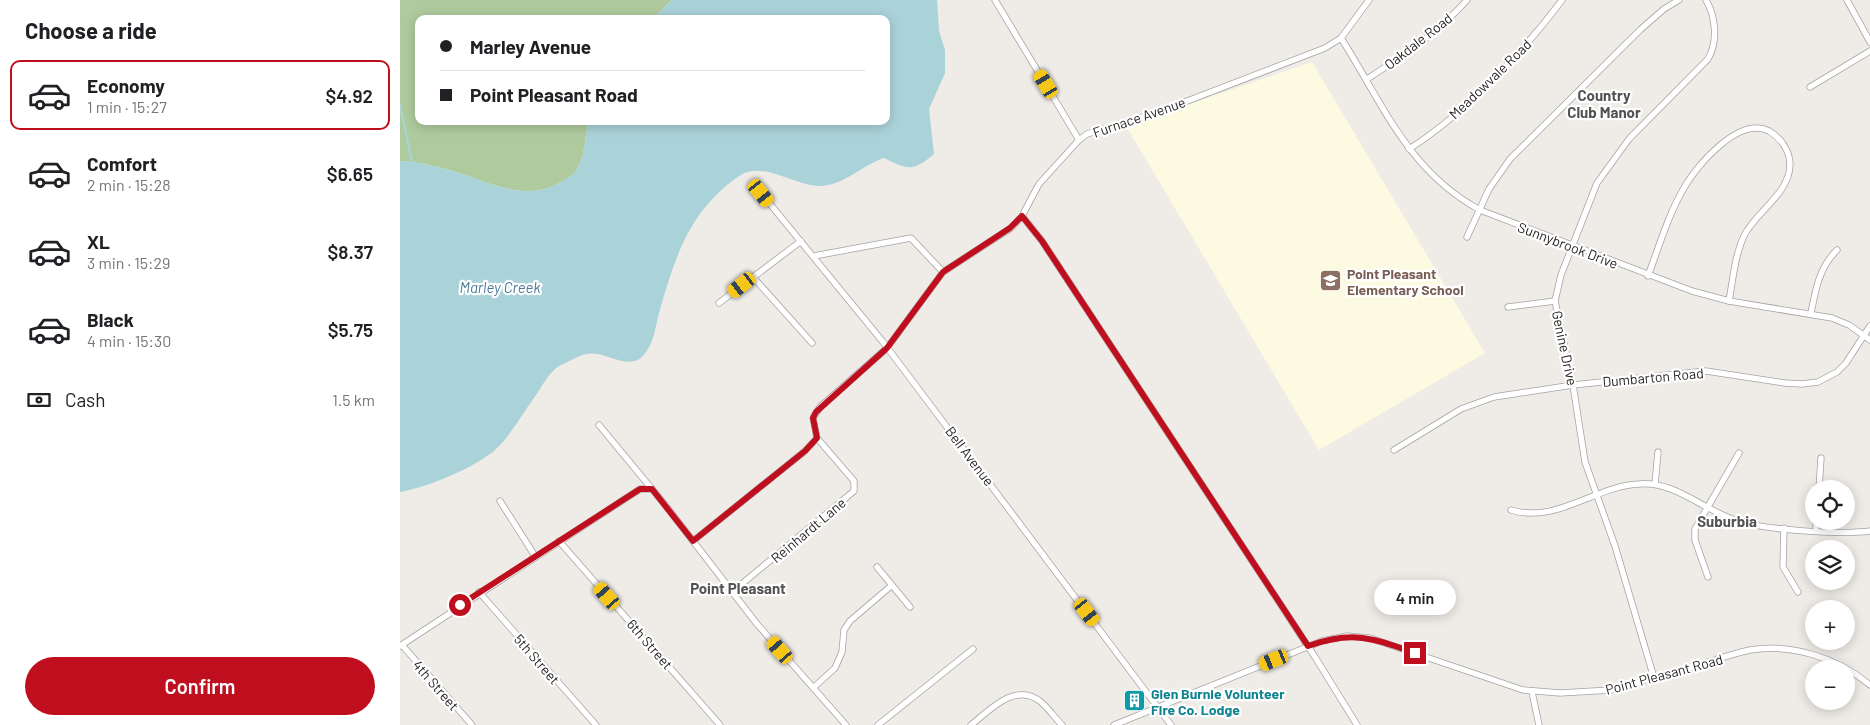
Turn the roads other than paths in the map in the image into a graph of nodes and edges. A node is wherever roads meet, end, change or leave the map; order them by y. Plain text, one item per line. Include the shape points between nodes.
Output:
1 (995, 0) edge
2 (1369, 0) edge
3 (1467, 0) edge
4 (1562, 0) edge
5 (1679, 0) edge
6 (1706, 0) edge
7 (1850, 1) edge
8 (1341, 38) junction
9 (1870, 42) edge
10 (1870, 51) edge
11 (1366, 79) junction
12 (1810, 87) dead end
13 (1079, 140) junction
14 (1409, 149) junction
15 (761, 193) dead end
16 (1480, 210) junction
17 (1022, 216) junction
18 (1467, 237) dead end
19 (801, 240) junction
20 (1571, 246) junction
21 (1837, 250) dead end
22 (814, 256) junction
23 (943, 272) junction
24 (753, 276) junction
25 (1648, 276) junction
26 (1556, 301) junction
27 (1729, 301) junction
28 (720, 303) dead end
29 (1508, 306) dead end
30 (1811, 313) junction
31 (1870, 326) edge
32 (1863, 336) junction
33 (1870, 340) edge
34 (812, 343) dead end
35 (887, 348) junction
36 (1573, 385) junction
37 (599, 425) dead end
38 (817, 438) junction
39 (1394, 450) dead end
40 (1658, 452) dead end
41 (1739, 453) dead end
42 (1821, 458) dead end
43 (1820, 480) edge
44 (1655, 484) junction
45 (652, 489) junction
46 (1595, 496) junction
47 (500, 500) dead end
48 (1706, 508) junction
49 (1512, 510) dead end
50 (1784, 528) junction
51 (1805, 529) edge
52 (1816, 530) edge
53 (1870, 530) edge
54 (693, 541) junction
55 (559, 542) junction
56 (535, 556) junction
57 (877, 567) dead end
58 (1708, 577) dead end
59 (891, 586) junction
60 (479, 592) junction
61 (732, 592) junction
62 (1798, 592) dead end
63 (910, 607) dead end
64 (401, 645) edge
65 (1308, 646) junction
66 (973, 649) dead end
67 (1654, 678) junction
68 (1870, 685) edge
69 (813, 688) junction
70 (1532, 692) junction
71 (1158, 707) junction
72 (472, 725) edge
73 (596, 725) edge
74 (720, 725) edge
75 (846, 725) edge
76 (878, 725) edge
77 (971, 725) edge
78 (1062, 725) edge
79 (1114, 725) edge
80 (1171, 725) edge
81 (1357, 725) edge
82 (1538, 725) edge

1 - 13 street
2 - 8 street, Furnace Avenue
3 - 11 street, Oakdale Road via 1436,32
4 - 14 street, Meadowvale Road via 1545,23 1485,86 1437,130
5 - 16 street via 1641,29 1510,159
6 - 20 street, Genine Drive via 1714,17 1712,53 1612,160 1597,183
7 - 9 street
8 - 11 street, Sunnybrook Drive
8 - 13 street, Furnace Avenue via 1311,54 1156,113 1087,134
10 - 12 street
11 - 14 street, Sunnybrook Drive
13 - 17 street, Furnace Avenue via 1039,184
14 - 16 street, Sunnybrook Drive via 1434,179 1462,201
15 - 19 street, Bell Avenue
16 - 18 street
16 - 20 street, Sunnybrook Drive
17 - 23 street, Furnace Avenue via 1010,228
17 - 65 street via 1042,241
19 - 22 street, Bell Avenue
19 - 24 street
20 - 25 street, Sunnybrook Drive
20 - 26 street, Genine Drive
21 - 30 street via 1820,274
22 - 23 street via 911,238
22 - 35 street, Bell Avenue
23 - 35 street, Furnace Avenue
24 - 28 street
24 - 34 street
25 - 27 street, Sunnybrook Drive
25 - 27 street via 1676,204 1694,172 1740,130 1767,130 1787,151 1790,167 1784,186 1751,224 1741,244
26 - 29 street
26 - 36 street, Genine Drive
27 - 30 street, Sunnybrook Drive
30 - 32 street, Sunnybrook Drive via 1849,326
31 - 32 street, Dumbarton Road
32 - 33 street, Sunnybrook Drive
32 - 36 street, Dumbarton Road via 1846,363 1818,382 1794,383 1706,371
35 - 38 street, Furnace Avenue via 816,412 813,418
35 - 71 street, Bell Avenue
36 - 39 street, Dumbarton Road via 1478,402
36 - 46 street, Genine Drive via 1585,462
37 - 45 street
38 - 54 street
38 - 61 street, Reinhardt Lane via 854,481 854,491
40 - 44 street
41 - 48 street
42 - 43 street
44 - 46 street via 1625,486
44 - 48 street via 1678,491
45 - 54 street
45 - 55 street via 640,489
46 - 49 street via 1541,513
46 - 67 street, Genine Drive via 1615,546
47 - 56 street
48 - 50 street via 1738,522
48 - 58 street via 1695,529 1695,540
50 - 51 street
50 - 62 street via 1783,567
52 - 53 street via 1855,533
54 - 61 street
55 - 56 street
55 - 74 street, 6th Street
56 - 60 street
57 - 59 street
59 - 63 street
59 - 69 street via 850,621 844,630 842,652 835,668
60 - 64 street
60 - 73 street, 5th Street
61 - 69 street
64 - 72 street, 4th Street
65 - 70 street, Point Pleasant Road via 1336,638 1370,638
65 - 71 street, Point Pleasant Road
65 - 81 street
66 - 76 street
67 - 68 street, Point Pleasant Road via 1748,651 1782,649 1834,661
67 - 70 street, Point Pleasant Road via 1590,693
69 - 75 street
70 - 82 street
71 - 79 street, Point Pleasant Road
71 - 80 street, Bell Avenue
77 - 78 street via 1010,696 1025,694 1039,700

